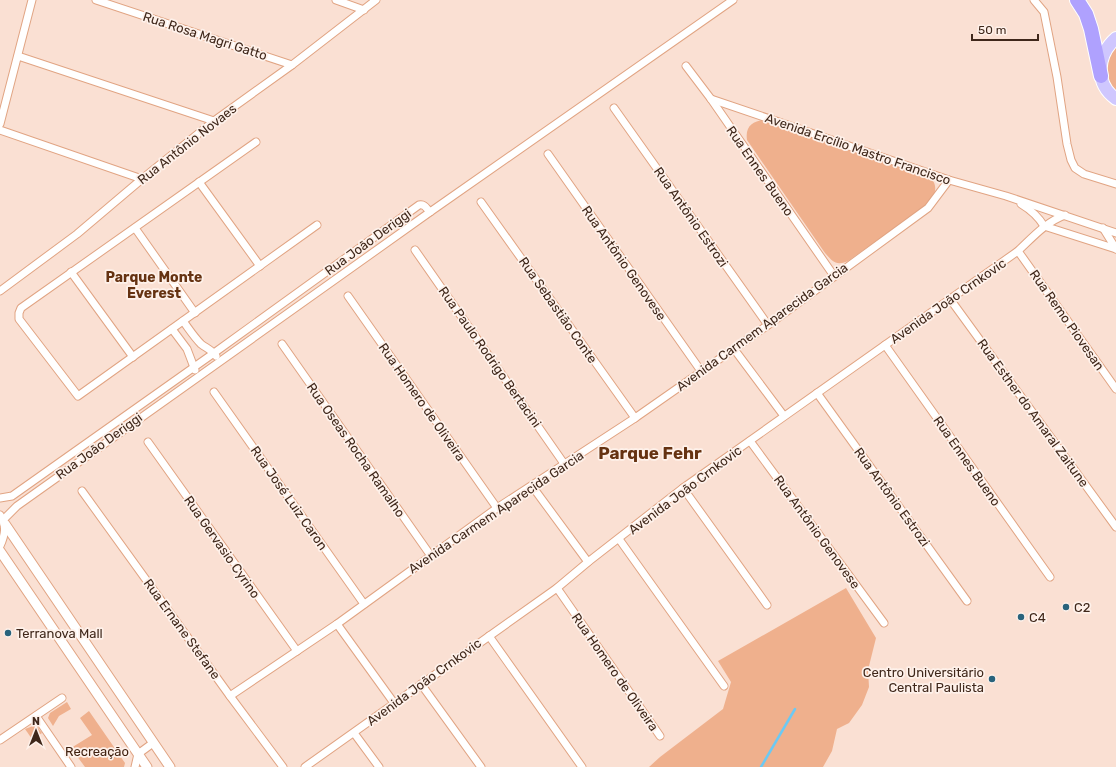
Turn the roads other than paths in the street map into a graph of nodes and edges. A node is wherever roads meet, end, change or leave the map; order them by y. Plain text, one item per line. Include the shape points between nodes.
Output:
1 (32, 0) edge
2 (96, 0) edge
3 (336, 0) edge
4 (376, 0) edge
5 (733, 0) edge
6 (1034, 0) edge
7 (1077, 0) edge
8 (364, 10) junction
9 (1116, 38) edge
10 (18, 56) junction
11 (292, 65) junction
12 (686, 66) dead end
13 (1101, 76) junction
14 (710, 99) junction
15 (1116, 99) edge
16 (614, 108) dead end
17 (214, 121) junction
18 (0, 124) edge
19 (0, 130) edge
20 (256, 142) dead end
21 (548, 154) dead end
22 (142, 179) junction
23 (949, 180) junction
24 (199, 182) junction
25 (1116, 184) edge
26 (1006, 196) junction
27 (481, 202) dead end
28 (430, 212) junction
29 (1065, 215) junction
30 (317, 225) dead end
31 (1044, 226) junction
32 (135, 228) junction
33 (1103, 228) junction
34 (1116, 233) edge
35 (1116, 249) edge
36 (415, 250) dead end
37 (1018, 251) junction
38 (260, 266) junction
39 (71, 272) junction
40 (834, 276) junction
41 (0, 291) edge
42 (348, 296) dead end
43 (950, 299) junction
44 (195, 313) junction
45 (184, 321) junction
46 (768, 325) junction
47 (172, 329) junction
48 (282, 344) dead end
49 (885, 345) junction
50 (734, 349) junction
51 (214, 353) junction
52 (134, 357) junction
53 (220, 361) junction
54 (194, 367) junction
55 (701, 371) junction
56 (198, 376) junction
57 (1116, 389) edge
58 (214, 392) dead end
59 (817, 393) junction
60 (784, 416) junction
61 (634, 418) junction
62 (750, 441) junction
63 (148, 442) dead end
64 (565, 465) junction
65 (532, 486) junction
66 (683, 488) junction
67 (82, 490) dead end
68 (0, 498) edge
69 (497, 508) junction
70 (3, 520) edge
71 (1116, 526) edge
72 (619, 539) junction
73 (0, 546) edge
74 (0, 551) edge
75 (430, 556) junction
76 (588, 562) junction
77 (1050, 577) dead end
78 (557, 588) junction
79 (967, 601) dead end
80 (364, 604) junction
81 (768, 605) dead end
82 (884, 623) dead end
83 (337, 624) junction
84 (489, 636) junction
85 (297, 651) junction
86 (421, 684) junction
87 (724, 686) dead end
88 (230, 696) junction
89 (62, 698) dead end
90 (394, 703) junction
91 (36, 716) junction
92 (354, 733) junction
93 (660, 736) dead end
94 (0, 740) edge
95 (153, 743) junction
96 (138, 754) junction
97 (71, 767) edge
98 (135, 767) edge
99 (147, 767) edge
100 (170, 767) edge
101 (283, 767) edge
102 (305, 767) edge
103 (379, 767) edge
104 (480, 767) edge
105 (582, 767) edge

1 - 10 street
2 - 11 street, Rua Rosa Magri Gatto
3 - 8 street
4 - 8 street, Rua Antônio Novaes
5 - 28 street
6 - 25 street via 1044,12 1071,160 1075,168 1084,174
7 - 13 highway via 1086,14 1091,29
8 - 11 street, Rua Antônio Novaes
9 - 13 main road via 1103,54
10 - 17 street
10 - 18 street
11 - 17 street, Rua Antônio Novaes
12 - 14 street, Rua Ennes Bueno
13 - 15 main road via 1105,87
14 - 23 street, Avenida Ercílio Mastro Francisco
14 - 40 street, Rua Ennes Bueno
16 - 46 street, Rua Antônio Estrozi
17 - 22 street, Rua Antônio Novaes
19 - 22 street
20 - 24 street
21 - 55 street, Rua Antônio Genovese
22 - 41 street, Rua Antônio Novaes via 77,234
23 - 26 street, Avenida Ercílio Mastro Francisco
23 - 40 street, Avenida Carmem Aparecida Garcia via 928,208
24 - 32 street
24 - 38 street
26 - 29 street, Avenida Ercílio Mastro Francisco
26 - 31 street, Avenida Ercílio Mastro Francisco via 1028,208
27 - 61 street, Rua Sebastião Conte
28 - 51 street, Rua João Deriggi via 422,204 418,205
28 - 53 street, Rua João Deriggi
29 - 31 street, Avenida João Crnkovic
29 - 33 street, Avenida Ercílio Mastro Francisco
30 - 38 street
31 - 35 street
31 - 37 street, Avenida João Crnkovic
32 - 39 street
32 - 44 street
33 - 34 street, Avenida Ercílio Mastro Francisco
33 - 35 street
36 - 64 street, Rua Paulo Rodrigo Bertacini
37 - 43 street, Avenida João Crnkovic
37 - 57 street, Rua Remo Piovesan
38 - 44 street
39 - 52 street
39 - 52 street via 21,308 19,318 78,396
40 - 46 street, Avenida Carmem Aparecida Garcia
42 - 69 street, Rua Homero de Oliveira
43 - 49 street, Avenida João Crnkovic
43 - 71 street, Rua Esther do Amaral Zaitune
44 - 45 street
45 - 47 street
45 - 51 street via 203,346
46 - 50 street, Avenida Carmem Aparecida Garcia
47 - 52 street
47 - 54 street via 187,350
48 - 75 street, Rua Oseas Rocha Ramalho
49 - 59 street, Avenida João Crnkovic
49 - 77 street, Rua Ennes Bueno
50 - 55 street, Avenida Carmem Aparecida Garcia
50 - 60 street
51 - 53 street
51 - 54 street, Rua João Deriggi
53 - 56 street, Rua João Deriggi
54 - 56 street
54 - 68 street, Rua João Deriggi via 12,496
55 - 61 street, Avenida Carmem Aparecida Garcia
56 - 70 street, Rua João Deriggi via 16,506
58 - 80 street, Rua José Luiz Caron
59 - 60 street, Avenida João Crnkovic
59 - 79 street, Rua Antônio Estrozi
60 - 62 street, Avenida João Crnkovic
61 - 64 street, Avenida Carmem Aparecida Garcia
62 - 66 street, Avenida João Crnkovic
62 - 82 street, Rua Antônio Genovese
63 - 85 street, Rua Gervasio Cyrino
64 - 65 street, Avenida Carmem Aparecida Garcia
65 - 69 street, Avenida Carmem Aparecida Garcia
65 - 76 street
66 - 72 street, Avenida João Crnkovic
66 - 81 street
67 - 88 street, Rua Ernane Stefane
69 - 75 street, Avenida Carmem Aparecida Garcia
70 - 73 street via 3,539
70 - 95 street
72 - 76 street, Avenida João Crnkovic
72 - 87 street
74 - 96 street
75 - 80 street, Avenida Carmem Aparecida Garcia
76 - 78 street, Avenida João Crnkovic
78 - 84 street, Avenida João Crnkovic
78 - 93 street, Rua Homero de Oliveira
80 - 83 street, Avenida Carmem Aparecida Garcia
83 - 85 street, Avenida Carmem Aparecida Garcia
83 - 90 street
84 - 86 street, Avenida João Crnkovic
84 - 105 street
85 - 88 street, Avenida Carmem Aparecida Garcia
86 - 90 street, Avenida João Crnkovic
86 - 104 street
88 - 101 street, Rua Ernane Stefane
89 - 91 street
90 - 92 street, Avenida João Crnkovic
91 - 94 street
91 - 97 street
92 - 102 street, Avenida João Crnkovic
92 - 103 street
95 - 96 street
95 - 100 street
96 - 98 street
96 - 99 street

